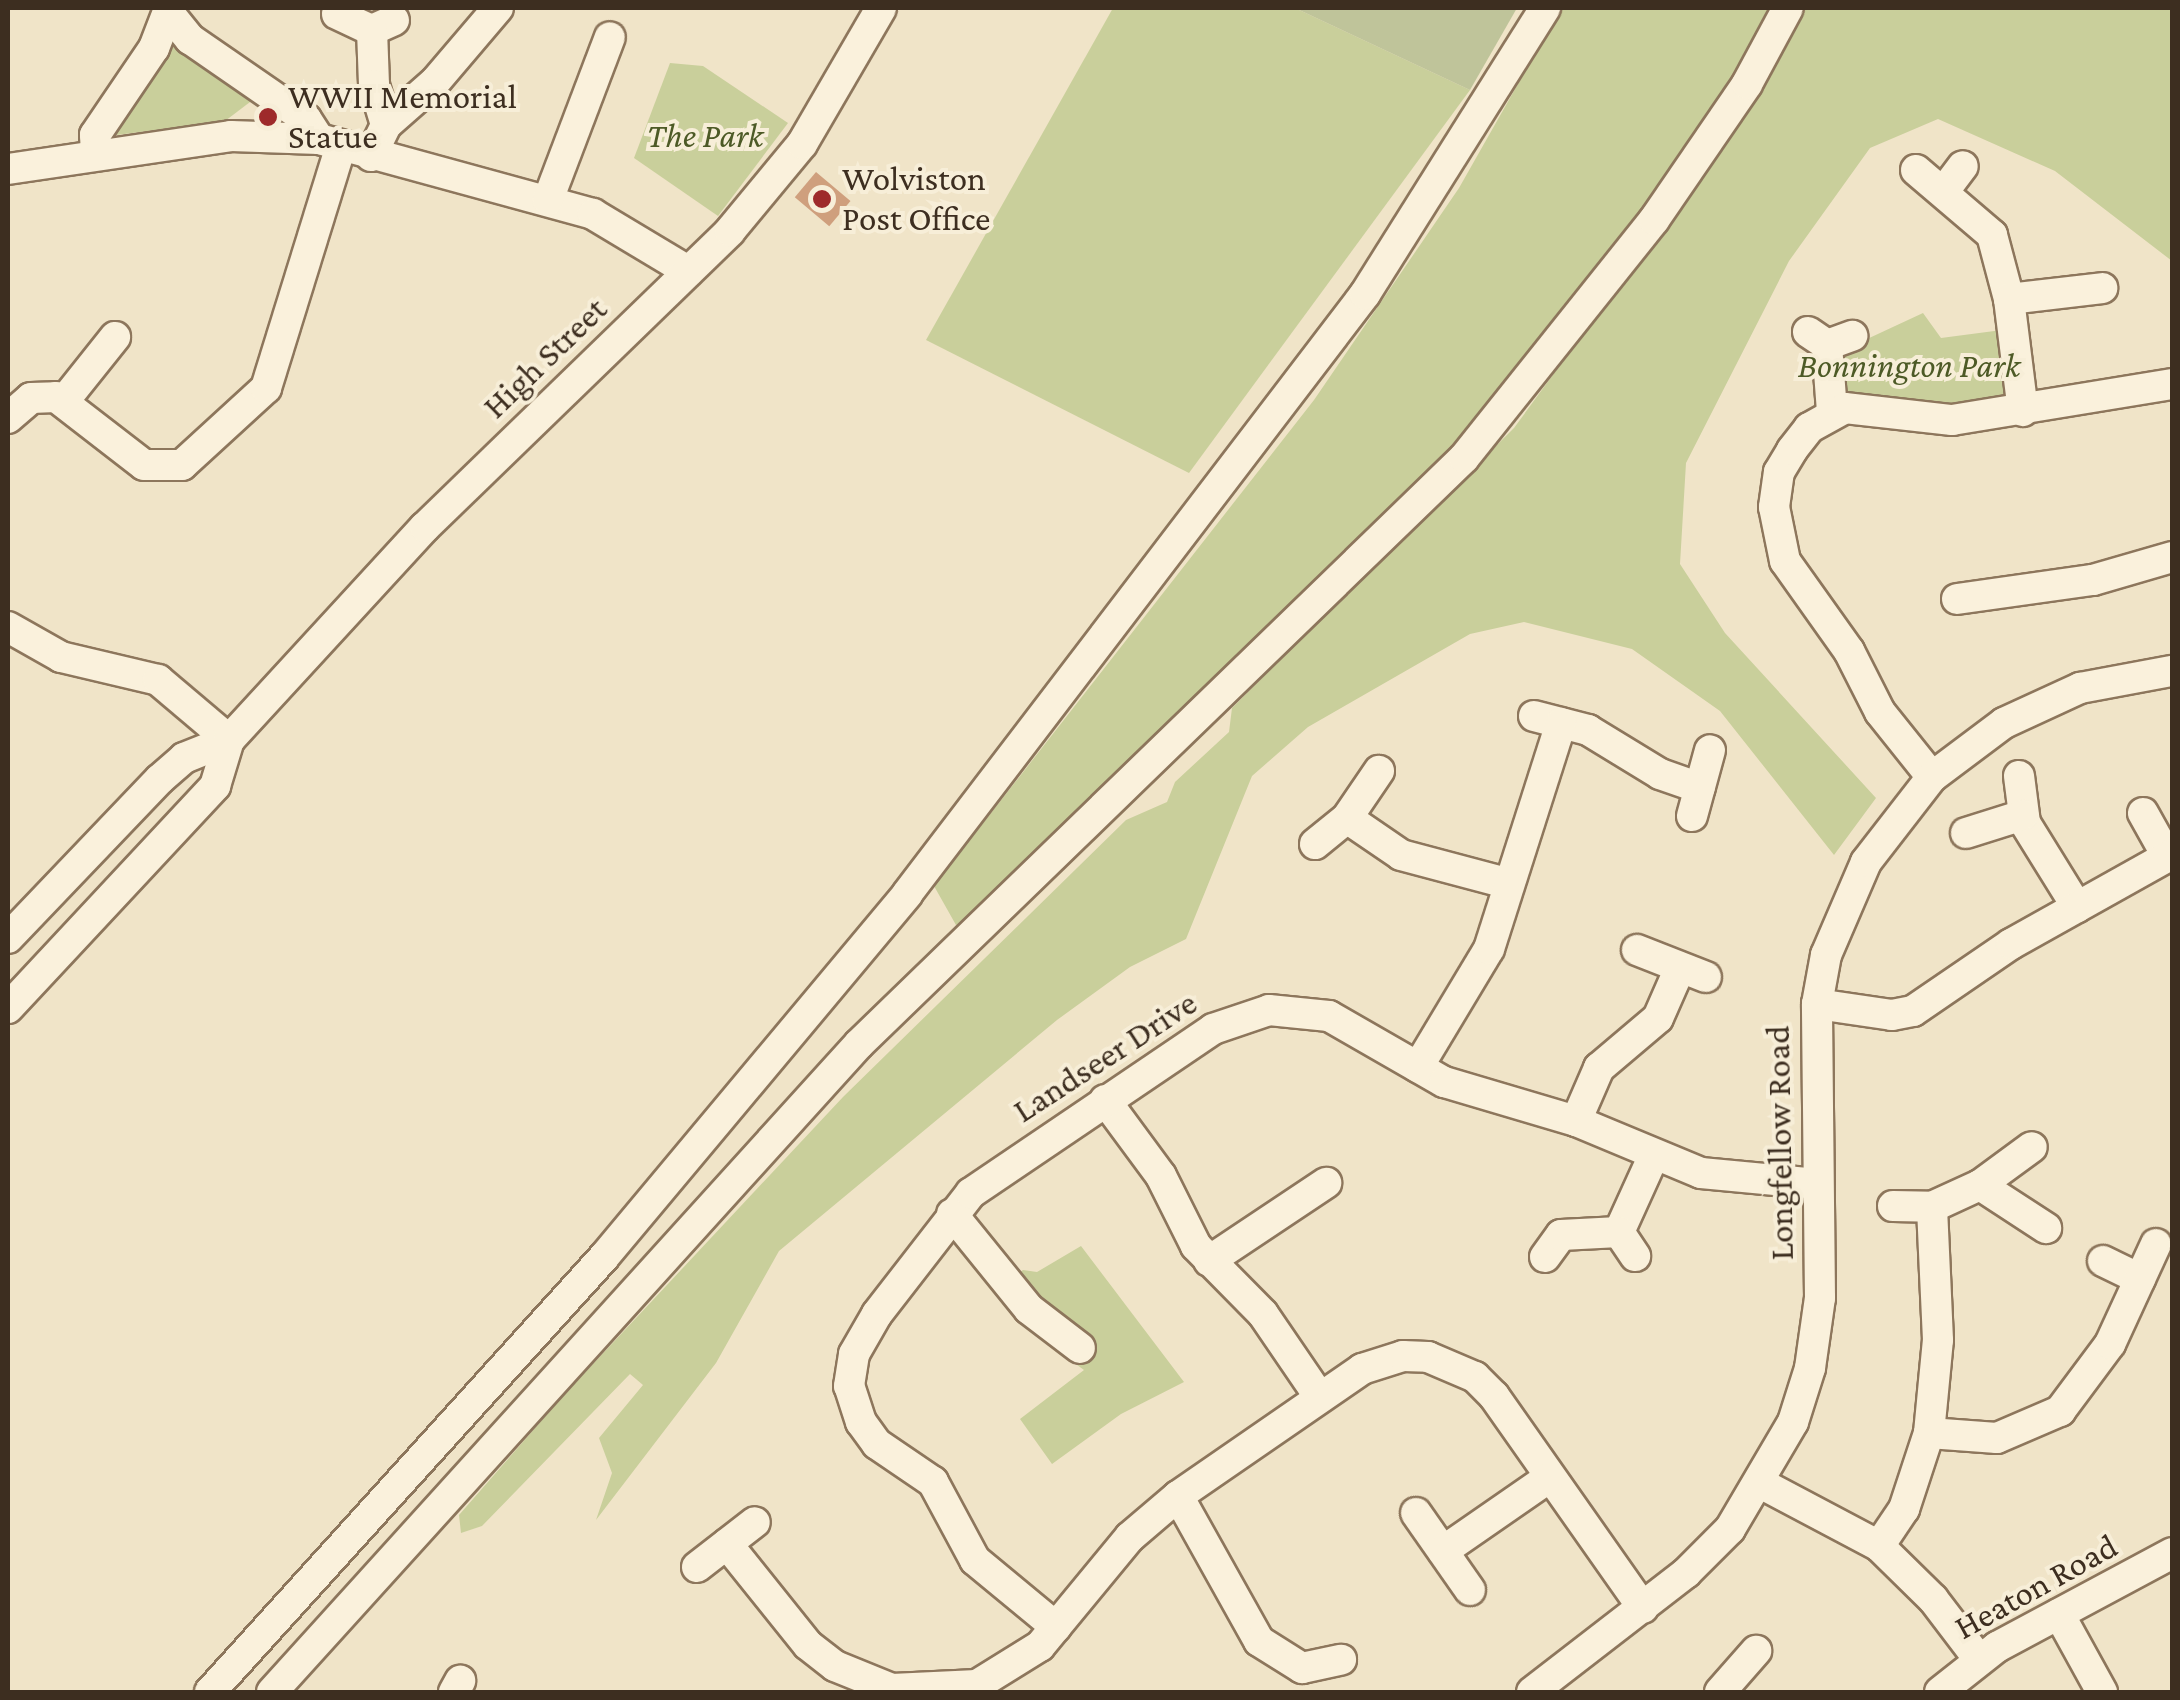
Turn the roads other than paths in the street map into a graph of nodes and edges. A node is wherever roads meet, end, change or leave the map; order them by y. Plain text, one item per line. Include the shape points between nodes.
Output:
1 (498, 8) edge
2 (881, 8) edge
3 (1545, 8) edge
4 (1788, 8) edge
5 (168, 10) edge
6 (337, 14) dead end
7 (610, 37) dead end
8 (262, 92) junction
9 (386, 126) junction
10 (231, 136) junction
11 (330, 142) junction
12 (96, 154) junction
13 (371, 156) junction
14 (1963, 166) dead end
15 (8, 169) edge
16 (1916, 170) dead end
17 (1944, 191) junction
18 (548, 200) junction
19 (688, 271) junction
20 (2102, 288) dead end
21 (2009, 299) junction
22 (115, 338) dead end
23 (1829, 338) dead end
24 (2172, 384) edge
25 (64, 401) junction
26 (1832, 411) junction
27 (2023, 412) junction
28 (8, 418) edge
29 (2172, 557) edge
30 (1957, 599) dead end
31 (8, 627) edge
32 (2172, 671) edge
33 (229, 740) junction
34 (1710, 750) dead end
35 (1379, 771) dead end
36 (2019, 776) dead end
37 (1932, 778) junction
38 (2143, 813) dead end
39 (2023, 815) junction
40 (1347, 818) junction
41 (1966, 834) dead end
42 (1315, 844) dead end
43 (2170, 855) edge
44 (1506, 883) junction
45 (2077, 908) junction
46 (8, 938) edge
47 (1637, 950) dead end
48 (1817, 1004) junction
49 (8, 1008) edge
50 (1418, 1067) junction
51 (1105, 1100) junction
52 (1576, 1121) junction
53 (2032, 1147) dead end
54 (1654, 1155) junction
55 (1326, 1183) dead end
56 (1817, 1184) junction
57 (1980, 1185) junction
58 (1893, 1206) dead end
59 (1932, 1206) junction
60 (952, 1214) junction
61 (2046, 1228) dead end
62 (2156, 1244) dead end
63 (1546, 1257) dead end
64 (1208, 1261) junction
65 (2103, 1261) dead end
66 (2140, 1279) junction
67 (1080, 1348) dead end
68 (1319, 1396) junction
69 (1929, 1434) junction
70 (1550, 1478) junction
71 (1762, 1484) junction
72 (1178, 1496) junction
73 (1416, 1513) dead end
74 (755, 1522) dead end
75 (727, 1544) junction
76 (1878, 1546) junction
77 (1443, 1551) junction
78 (2172, 1553) edge
79 (698, 1566) dead end
80 (1470, 1590) dead end
81 (1643, 1608) junction
82 (2059, 1614) junction
83 (1056, 1627) junction
84 (1756, 1651) dead end
85 (1978, 1658) junction
86 (1341, 1660) dead end
87 (1301, 1680) edge
88 (978, 1689) edge
89 (1736, 1689) edge
90 (210, 1692) edge
91 (272, 1692) edge
92 (1532, 1692) edge
93 (1940, 1692) edge
94 (2102, 1692) edge

1 - 9 street via 435,82
2 - 19 street, High Street via 802,144
3 - 90 street via 1365,294 907,894 604,1258
4 - 91 street via 1747,84 1654,220 1464,458 859,1044
5 - 8 street via 190,39
5 - 12 street via 154,48 96,136
6 - 9 street via 383,25 374,85
7 - 18 street
8 - 10 street
8 - 11 street
9 - 13 street
10 - 11 street
10 - 12 street
11 - 13 street
11 - 25 street via 276,364 247,409 182,465 156,470
12 - 15 street
13 - 18 street
14 - 17 street
16 - 17 street
17 - 21 street via 1992,235
18 - 19 street via 619,223
19 - 33 street, High Street via 425,527
20 - 21 street via 2063,277
21 - 27 street
22 - 25 street
23 - 26 street
24 - 27 street
25 - 28 street via 31,398
26 - 27 street via 1952,420
26 - 37 street via 1809,428 1780,472 1779,542 1796,578 1850,651 1880,712
29 - 30 street via 2093,580 2013,576
31 - 33 street via 61,657 158,680
32 - 37 street, Longfellow Road via 2118,678 2045,702 1976,741
33 - 46 street via 184,758 160,779
33 - 49 street via 215,786
34 - 44 street via 1696,802 1547,719
35 - 40 street
36 - 39 street
37 - 48 street, Longfellow Road via 1866,862 1826,955
38 - 43 street
39 - 41 street
39 - 45 street
40 - 42 street
40 - 44 street via 1401,854
43 - 45 street
44 - 50 street via 1480,966
45 - 48 street via 1913,1011 1892,1016
47 - 52 street via 1693,972 1658,1018 1599,1068
48 - 56 street, Longfellow Road
50 - 51 street, Landseer Drive via 1329,1016 1270,1010 1213,1029
50 - 52 street, Landseer Drive via 1474,1093
51 - 60 street, Landseer Drive via 992,1176
51 - 64 street via 1160,1176
52 - 54 street, Landseer Drive
53 - 57 street
54 - 56 street, Landseer Drive via 1722,1177
54 - 63 street via 1615,1240 1561,1235
55 - 64 street
56 - 71 street, Longfellow Road via 1820,1298 1810,1368
57 - 59 street
57 - 61 street
58 - 59 street
59 - 69 street via 1938,1340
60 - 67 street via 1053,1310
60 - 83 street, Landseer Drive via 864,1333 850,1372 853,1405 877,1444 933,1482 975,1560
62 - 66 street
64 - 68 street via 1262,1314
65 - 66 street
66 - 69 street via 2088,1381 2060,1411 1997,1438
68 - 70 street via 1382,1360 1428,1357 1452,1364 1494,1396
68 - 72 street
69 - 76 street via 1904,1509
70 - 77 street
70 - 81 street
71 - 76 street
71 - 81 street, Longfellow Road via 1730,1530
72 - 83 street via 1130,1537
72 - 87 street via 1248,1627
73 - 77 street
74 - 75 street
75 - 79 street
75 - 88 street via 808,1645 835,1666 892,1689
76 - 85 street via 1933,1598
77 - 80 street
78 - 82 street, Heaton Road
81 - 92 street, Longfellow Road
82 - 85 street, Heaton Road
82 - 94 street
83 - 88 street via 1018,1666
84 - 89 street
85 - 93 street, Heaton Road
86 - 87 street

